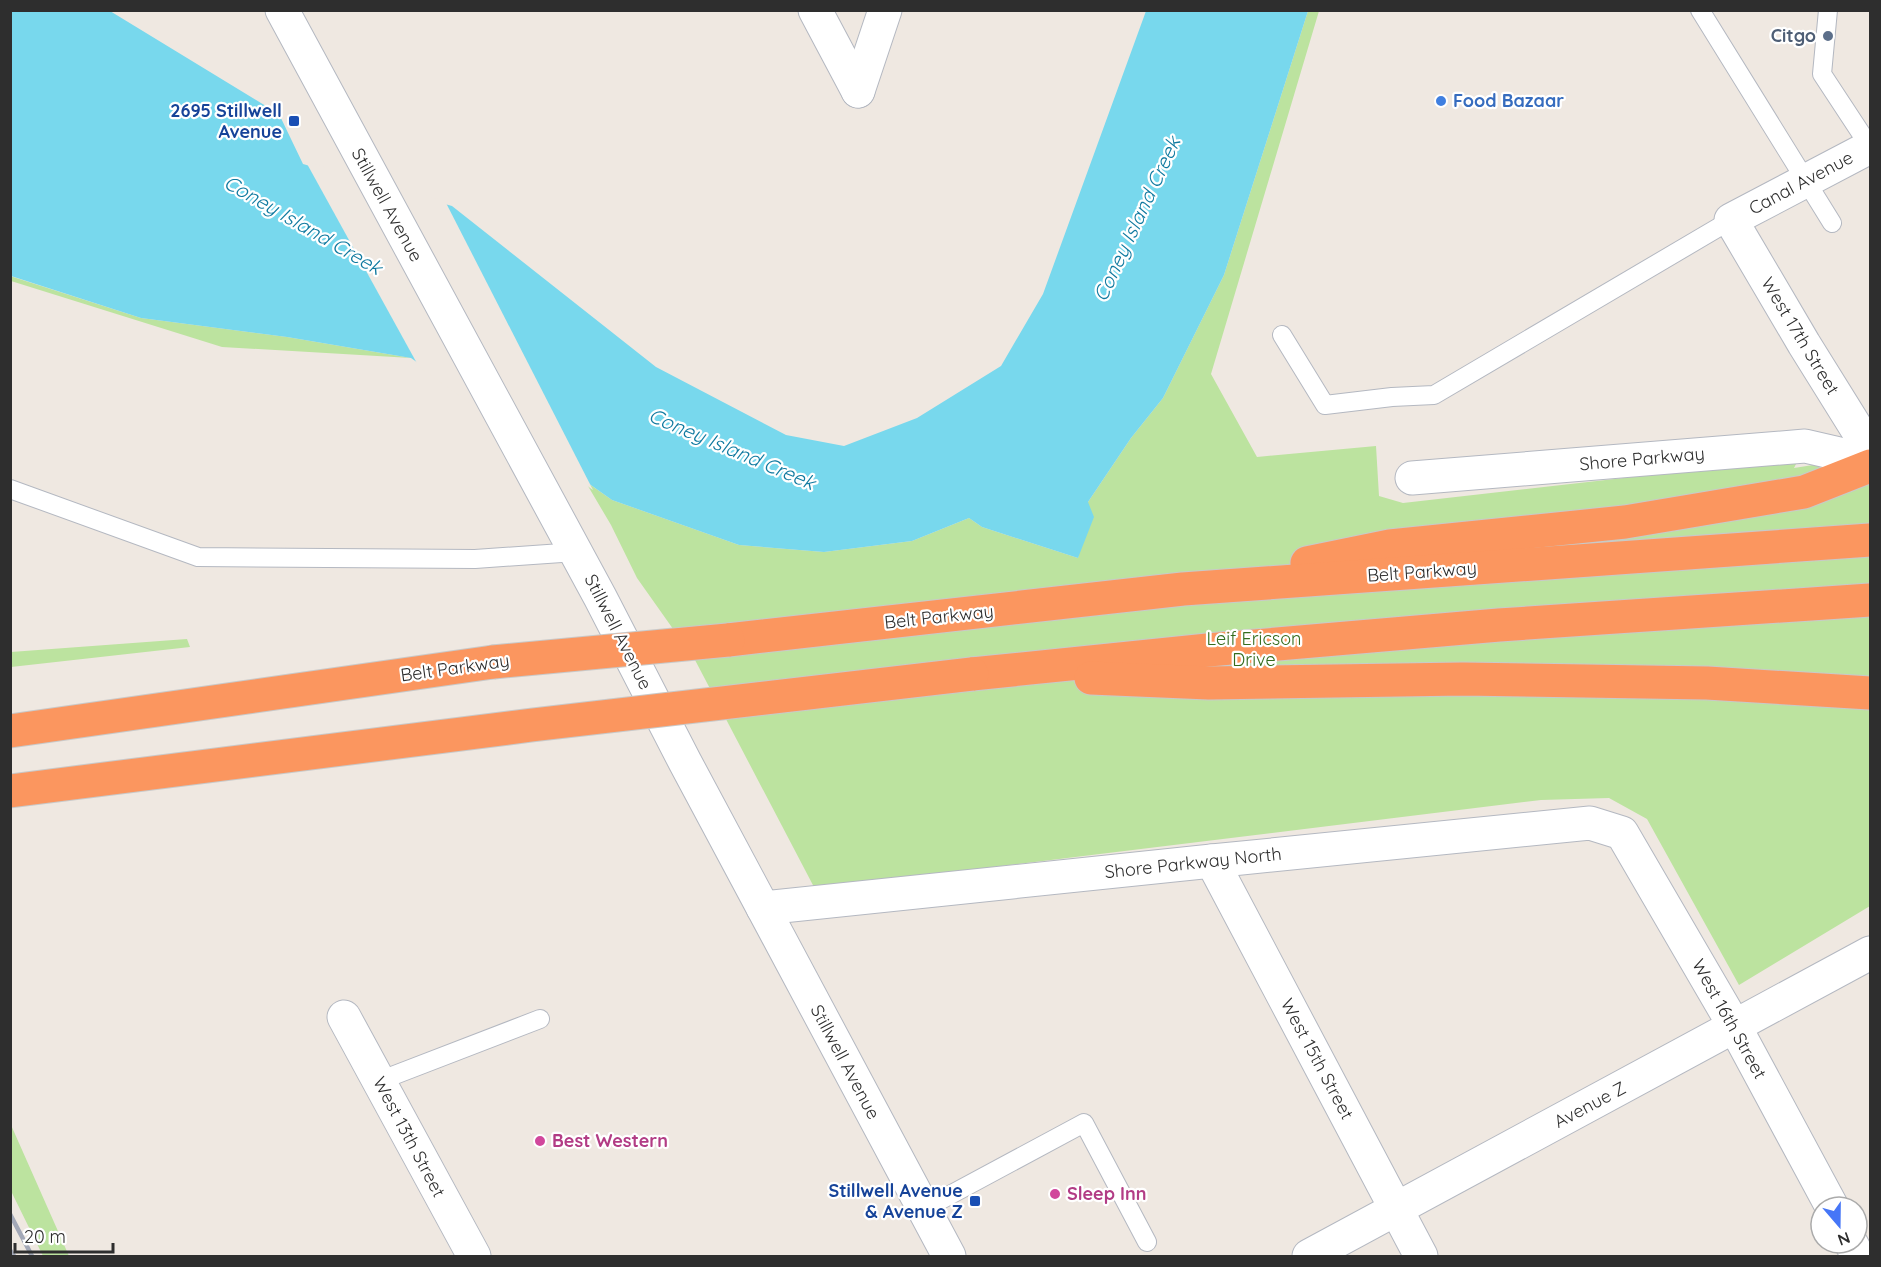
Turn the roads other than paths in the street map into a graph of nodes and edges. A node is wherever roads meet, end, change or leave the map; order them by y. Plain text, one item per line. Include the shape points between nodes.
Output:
1 (282, 10) edge
2 (814, 10) edge
3 (885, 10) edge
4 (1700, 10) edge
5 (1828, 10) edge
6 (1870, 147) edge
7 (1806, 181) junction
8 (1731, 220) junction
9 (1832, 223) dead end
10 (1282, 334) dead end
11 (1870, 450) edge
12 (1870, 461) edge
13 (1870, 466) edge
14 (1412, 478) dead end
15 (10, 489) edge
16 (1870, 540) edge
17 (576, 552) junction
18 (1184, 589) junction
19 (1870, 600) edge
20 (972, 674) junction
21 (1870, 693) edge
22 (10, 731) edge
23 (10, 791) edge
24 (1622, 833) joint
25 (1212, 861) junction
26 (763, 908) junction
27 (1870, 953) edge
28 (344, 1017) dead end
29 (540, 1019) dead end
30 (1735, 1027) junction
31 (379, 1081) junction
32 (1826, 1195) edge
33 (924, 1209) junction
34 (1396, 1209) junction
35 (1147, 1242) dead end
36 (474, 1257) edge
37 (949, 1257) edge
38 (1309, 1257) edge
39 (1421, 1257) edge

1 - 17 street, Stillwell Avenue
2 - 3 street via 858,92
4 - 7 lane
5 - 6 lane via 1822,74
6 - 7 street, Canal Avenue
7 - 8 street, Canal Avenue
7 - 9 lane
8 - 10 lane via 1434,394 1325,405
8 - 11 street, West 17th Street
12 - 14 street, Shore Parkway via 1805,446
13 - 18 highway via 1804,492 1625,522 1390,546
15 - 17 lane via 198,557 475,559
16 - 18 highway, Belt Parkway
17 - 26 street, Stillwell Avenue
18 - 22 highway, Belt Parkway, bridge via 740,639 493,662
19 - 20 highway via 1499,625
20 - 21 highway via 1209,683 1474,679 1707,683
20 - 23 highway, bridge
24 - 25 street, Shore Parkway North via 1590,823
24 - 30 street, West 16th Street
25 - 26 street, Shore Parkway North
25 - 34 street, West 15th Street
26 - 33 street, Stillwell Avenue
27 - 30 street, Avenue Z
28 - 31 street, West 13th Street
29 - 31 lane
30 - 32 street, West 16th Street
30 - 34 street, Avenue Z
31 - 36 street, West 13th Street
33 - 35 lane via 1084,1123
33 - 37 street, Stillwell Avenue
34 - 38 street, Avenue Z
34 - 39 street, West 15th Street

